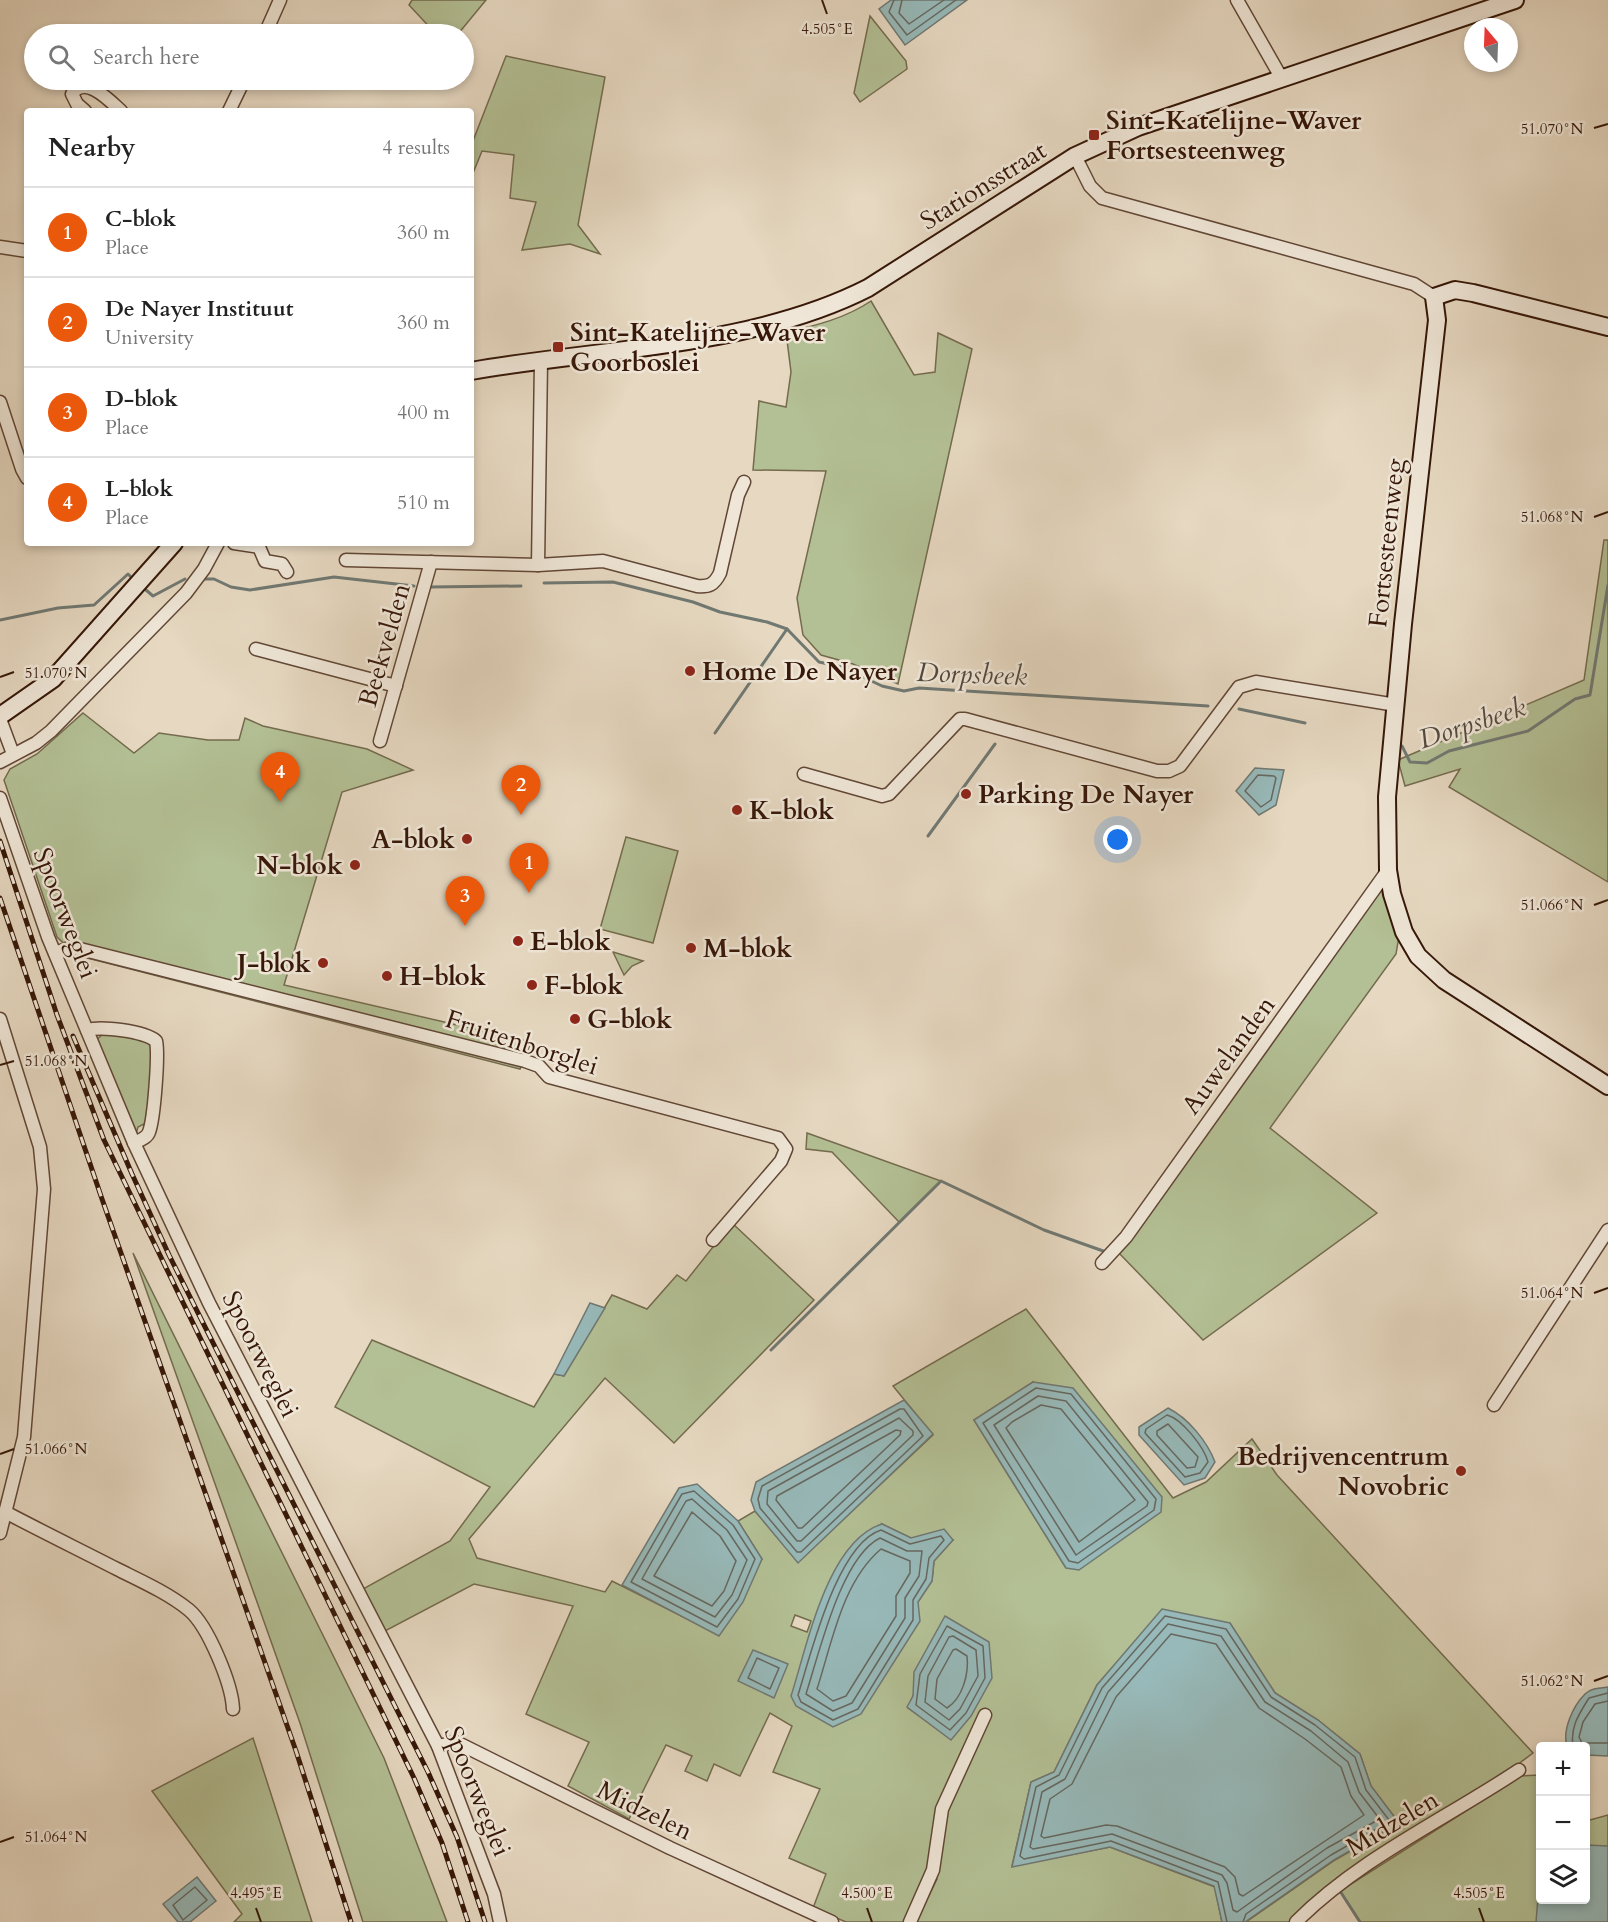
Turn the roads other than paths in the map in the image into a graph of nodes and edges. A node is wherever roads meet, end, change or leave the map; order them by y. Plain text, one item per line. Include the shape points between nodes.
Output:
1 (280, 0) edge
2 (1237, 0) edge
3 (1515, 0) edge
4 (269, 24) edge
5 (1282, 79) junction
6 (76, 90) edge
7 (94, 90) edge
8 (239, 90) edge
9 (82, 108) edge
10 (117, 108) edge
11 (230, 108) edge
12 (1075, 156) junction
13 (0, 247) edge
14 (24, 251) edge
15 (1434, 297) junction
16 (1608, 327) edge
17 (541, 361) junction
18 (474, 371) edge
19 (0, 402) edge
20 (24, 473) edge
21 (744, 482) dead end
22 (171, 546) edge
23 (216, 546) edge
24 (253, 546) edge
25 (346, 560) dead end
26 (430, 562) junction
27 (538, 565) junction
28 (287, 572) dead end
29 (255, 649) dead end
30 (396, 686) junction
31 (1396, 705) junction
32 (4, 715) edge
33 (380, 741) dead end
34 (13, 754) junction
35 (0, 762) edge
36 (804, 774) dead end
37 (0, 798) edge
38 (1388, 870) junction
39 (55, 953) junction
40 (0, 1018) edge
41 (87, 1030) junction
42 (1608, 1086) edge
43 (134, 1143) junction
44 (1608, 1230) edge
45 (713, 1240) dead end
46 (1102, 1263) dead end
47 (1494, 1405) dead end
48 (7, 1513) junction
49 (0, 1533) edge
50 (233, 1709) dead end
51 (985, 1715) dead end
52 (438, 1746) junction
53 (1519, 1770) dead end
54 (500, 1922) edge
55 (832, 1922) edge
56 (910, 1922) edge
57 (1296, 1922) edge

1 - 4 street
2 - 5 street
3 - 5 street, Stationsstraat
5 - 12 street, Stationsstraat via 1138,127
6 - 9 street via 72,94
7 - 10 street
8 - 11 street
12 - 15 street via 1090,186 1102,198 1414,284
12 - 17 street, Stationsstraat via 868,288 834,305 748,330
13 - 14 street
15 - 16 street via 1455,290 1473,292
15 - 31 street, Fortsesteenweg via 1437,320
17 - 18 street, Stationsstraat
17 - 27 street
19 - 20 street
21 - 27 street via 720,573 709,587 603,561
22 - 32 street via 53,679
23 - 34 street via 186,594 44,738
24 - 28 street via 259,547 265,561 282,564
25 - 26 street
26 - 27 street
26 - 30 street, Beekvelden
29 - 30 street
30 - 33 street, Beekvelden
31 - 36 street via 1256,682 1239,687 1180,766 1169,771 960,719 889,794 882,796
31 - 38 street, Fortsesteenweg via 1387,797
32 - 34 street
34 - 35 street
37 - 39 street, Spoorweglei
38 - 42 street, Fortsesteenweg via 1404,932 1418,956 1443,980
38 - 46 street, Auwelanden
39 - 41 street, Spoorweglei
39 - 45 street, Fruitenborglei via 80,949 396,1027 525,1061 539,1066 549,1077 778,1138 786,1149 781,1161
40 - 48 street via 40,1147 44,1189 24,1437
41 - 43 street, Spoorweglei
41 - 43 street via 122,1030 156,1041 158,1076 150,1130
43 - 52 street, Spoorweglei via 214,1312
44 - 47 street
48 - 49 street
48 - 50 street via 148,1585 190,1611 202,1625 213,1649
51 - 56 street via 942,1809 933,1870
52 - 54 street, Spoorweglei via 494,1894
52 - 55 street, Midzelen via 456,1742 670,1848
53 - 57 street, Midzelen via 1351,1874

